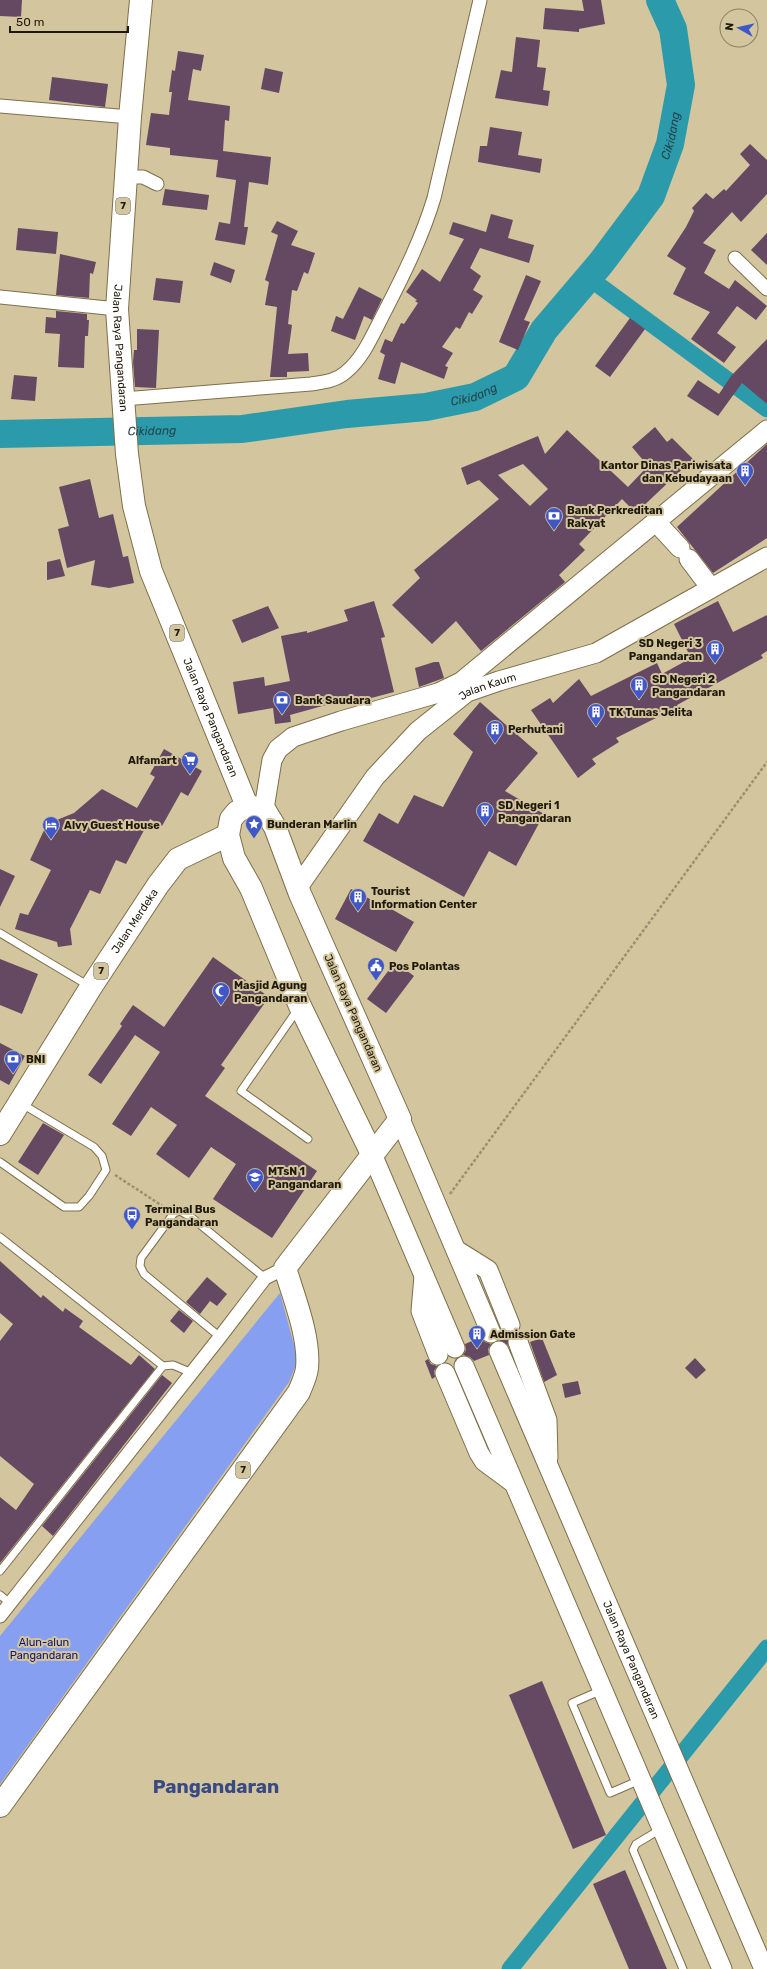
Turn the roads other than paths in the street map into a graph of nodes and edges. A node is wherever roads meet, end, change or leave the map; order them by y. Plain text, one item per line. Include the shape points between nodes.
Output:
1 (141, 0) edge
2 (480, 0) edge
3 (0, 106) edge
4 (130, 117) junction
5 (126, 176) junction
6 (157, 184) dead end
7 (735, 258) dead end
8 (767, 289) edge
9 (0, 297) edge
10 (118, 309) junction
11 (123, 406) junction
12 (767, 430) edge
13 (656, 522) junction
14 (767, 557) edge
15 (710, 588) junction
16 (255, 807) junction
17 (228, 835) junction
18 (298, 887) junction
19 (0, 933) edge
20 (91, 987) junction
21 (300, 1006) junction
22 (20, 1102) junction
23 (400, 1119) junction
24 (2, 1125) edge
25 (308, 1139) dead end
26 (372, 1154) junction
27 (0, 1162) edge
28 (0, 1237) edge
29 (456, 1250) junction
30 (284, 1268) junction
31 (265, 1278) junction
32 (510, 1325) dead end
33 (491, 1333) dead end
34 (220, 1338) junction
35 (518, 1342) dead end
36 (499, 1351) dead end
37 (446, 1352) dead end
38 (163, 1366) junction
39 (464, 1366) dead end
40 (192, 1373) junction
41 (445, 1373) dead end
42 (548, 1465) junction
43 (512, 1482) junction
44 (0, 1571) edge
45 (5, 1599) edge
46 (0, 1616) edge
47 (603, 1690) junction
48 (642, 1780) junction
49 (0, 1806) edge
50 (662, 1828) junction
51 (684, 1969) edge
52 (722, 1969) edge
53 (764, 1969) edge

1 - 4 highway, Jalan Raya Pangandaran / 7
2 - 11 street via 427,222 404,273 355,364 338,378 311,384
3 - 4 street
4 - 5 highway, Jalan Raya Pangandaran / 7
5 - 6 street via 143,177
5 - 10 highway, Jalan Raya Pangandaran / 7
7 - 8 street
9 - 10 street
10 - 11 highway, Jalan Raya Pangandaran / 7
11 - 16 highway, Jalan Raya Pangandaran / 7 via 134,506 151,571
12 - 13 street, Jalan Kaum
13 - 15 street via 685,554
13 - 16 street, Jalan Kaum via 461,682 438,693 294,737 278,749
14 - 15 street, Jalan Kaum
15 - 18 street, Jalan Kaum via 596,653 499,680 468,692 418,731 375,777
16 - 17 highway via 237,812 231,819
16 - 18 highway, Jalan Raya Pangandaran / 7 via 275,827
17 - 20 highway, Jalan Merdeka / 7 via 178,859
17 - 21 highway via 234,858 251,888
18 - 23 highway, Jalan Raya Pangandaran / 7
19 - 20 lane
20 - 22 highway, Jalan Merdeka / 7
21 - 25 lane via 241,1091
21 - 26 highway
22 - 24 highway, Jalan Merdeka / 7
22 - 27 lane via 94,1147 102,1156 106,1170 89,1196 78,1207 64,1207
23 - 26 highway
23 - 29 street, Jalan Raya Pangandaran
26 - 30 highway
26 - 37 street via 424,1275 421,1311
28 - 38 lane
29 - 32 street via 488,1270
29 - 33 street, Jalan Raya Pangandaran
30 - 31 street
30 - 49 highway, 7 via 300,1318 306,1349 306,1376 299,1392
31 - 34 street
31 - 34 lane via 191,1217 180,1211 174,1213 141,1258 140,1266 144,1274
34 - 40 street
35 - 42 street via 548,1424
36 - 42 street, Jalan Raya Pangandaran
38 - 40 lane via 173,1366
38 - 44 lane
39 - 43 street
40 - 45 street
41 - 43 street via 479,1453 484,1461
42 - 53 street, Jalan Raya Pangandaran
43 - 47 street
45 - 46 street
47 - 48 street
47 - 48 lane via 572,1703 610,1793
48 - 50 street
50 - 51 lane via 636,1844 633,1850
50 - 52 street

